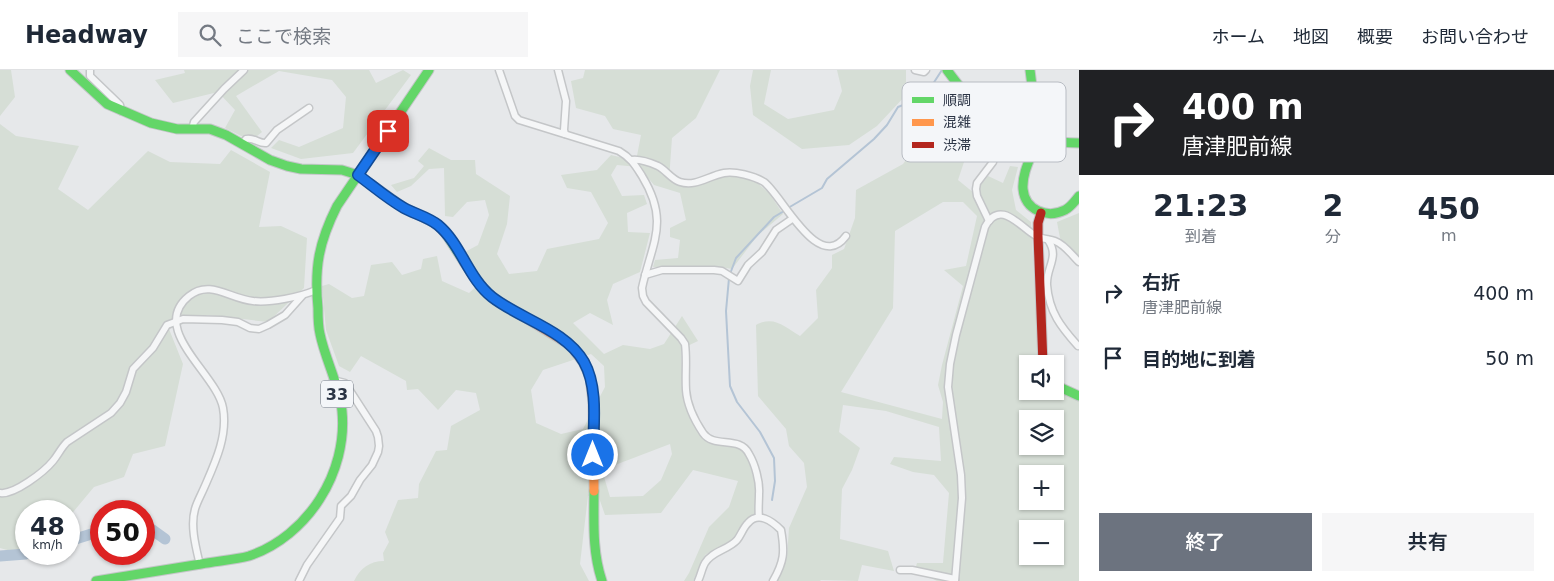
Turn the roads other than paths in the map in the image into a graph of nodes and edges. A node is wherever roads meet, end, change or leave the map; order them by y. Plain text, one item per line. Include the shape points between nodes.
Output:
1 (70, 70) edge
2 (90, 70) edge
3 (244, 70) edge
4 (429, 70) edge
5 (499, 70) edge
6 (558, 70) edge
7 (912, 70) edge
8 (926, 70) edge
9 (948, 71) edge
10 (957, 82) edge
11 (308, 108) dead end
12 (121, 111) junction
13 (192, 128) junction
14 (566, 134) junction
15 (1066, 142) edge
16 (1079, 143) edge
17 (242, 144) junction
18 (632, 160) junction
19 (993, 162) edge
20 (1029, 162) tunnel mouth
21 (358, 175) junction
22 (1079, 196) edge
23 (1041, 213) junction
24 (791, 216) junction
25 (989, 221) junction
26 (846, 236) dead end
27 (1038, 236) junction
28 (1048, 240) junction
29 (1079, 262) edge
30 (645, 275) junction
31 (316, 290) junction
32 (302, 296) junction
33 (175, 320) junction
34 (1078, 346) dead end
35 (1043, 355) edge
36 (334, 380) junction
37 (1064, 390) edge
38 (1079, 396) edge
39 (0, 493) edge
40 (760, 517) junction
41 (200, 565) junction
42 (900, 570) dead end
43 (137, 578) edge
44 (955, 580) edge
45 (96, 581) edge
46 (299, 581) edge
47 (602, 581) edge
48 (698, 581) edge
49 (773, 581) edge

1 - 12 main road via 107,104
2 - 12 street via 90,76 120,105
3 - 13 street via 224,88
4 - 21 main road, 33
5 - 14 street via 519,120
6 - 14 street via 566,101
7 - 8 street
9 - 10 main road
11 - 17 street via 277,130 266,144 250,138
12 - 13 main road via 165,127
13 - 17 main road via 210,129
14 - 18 street via 619,151
15 - 16 main road
17 - 21 main road via 287,166 342,170
18 - 24 street via 658,166 679,182 696,183 730,172 756,178 770,187
18 - 30 street via 654,198 658,217
19 - 25 street via 976,189
20 - 23 main road via 1024,176 1025,199
21 - 31 main road, 33 via 326,228 317,260
21 - 47 main road via 402,207 437,224 481,287 493,298 570,345 584,362 590,377 593,402 594,544
22 - 23 main road via 1065,210
23 - 27 main road
24 - 26 street via 817,243 836,245
24 - 30 street via 776,230 738,281 714,270 662,270
25 - 27 street via 996,216 1009,216
25 - 44 street via 948,374 962,498
27 - 28 street
27 - 35 main road
28 - 29 street via 1060,244
28 - 34 street via 1054,254 1047,286 1054,314
30 - 40 street via 642,288 646,302 684,344 688,401 704,434 711,440 739,444 750,455 759,487
31 - 32 street
31 - 36 main road, 33 via 320,334
32 - 33 street via 285,315 259,329 222,320
32 - 33 street via 255,302 208,288 187,297
33 - 39 street via 167,325 153,348 133,369 126,392 111,413 67,442 44,470 12,492
33 - 41 street via 182,343 213,384 225,420 223,437 193,520
36 - 41 main road, 33 via 342,409 343,437 337,466 322,497 300,524 274,545 248,556
36 - 46 street via 345,383 357,399 378,438 378,452 341,506 340,518
37 - 38 main road
40 - 48 street via 748,523 737,540 713,554 705,563
40 - 49 street via 768,519 781,530 783,560
41 - 43 main road, 33
42 - 44 street
43 - 45 main road, 33

